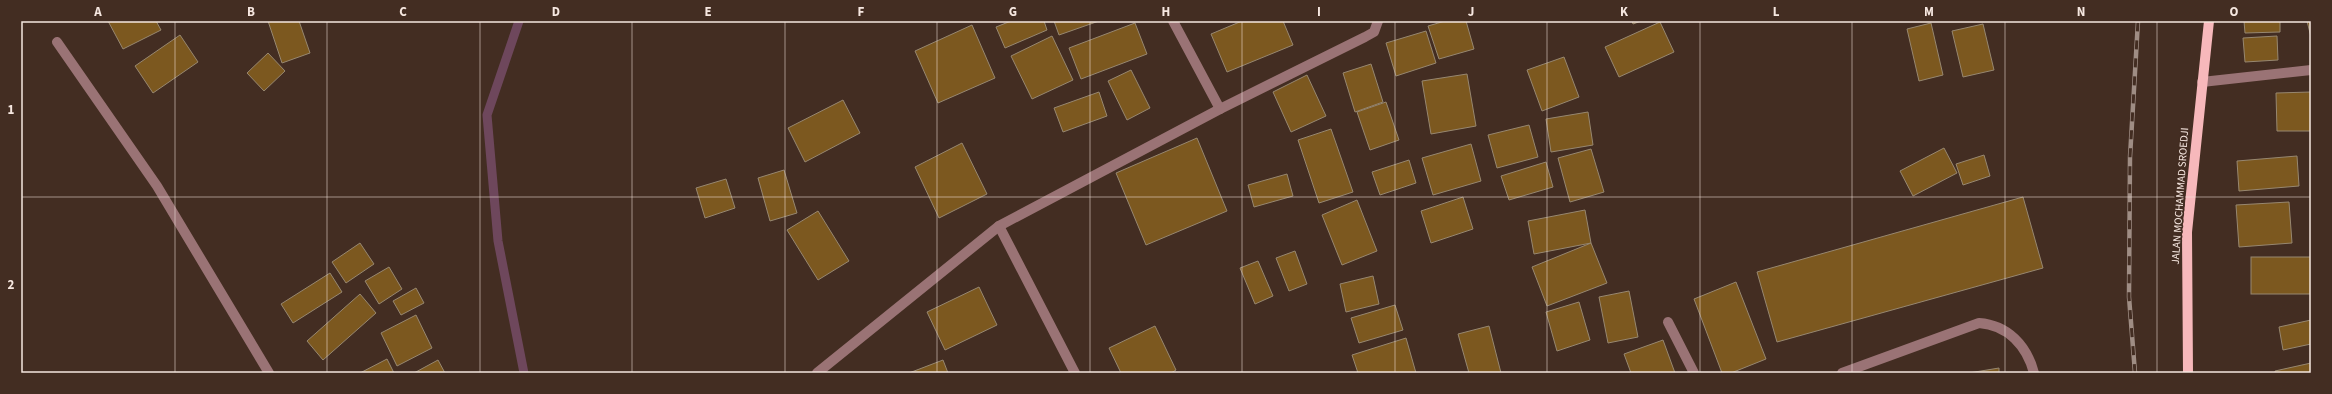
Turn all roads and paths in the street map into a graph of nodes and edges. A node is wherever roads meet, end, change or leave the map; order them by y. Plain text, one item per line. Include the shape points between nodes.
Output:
1 (1173, 21) edge
2 (1378, 21) edge
3 (2209, 21) edge
4 (57, 42) dead end
5 (2311, 70) edge
6 (2202, 82) junction
7 (1220, 109) junction
8 (999, 226) junction
9 (1668, 322) dead end
10 (269, 373) edge
11 (817, 373) edge
12 (1075, 373) edge
13 (1694, 373) edge
14 (1842, 373) edge
15 (2034, 373) edge
16 (2188, 373) edge

1 - 7 street
2 - 7 street via 1374,32
3 - 6 main road, JALAN MOCHAMMAD SROEDJI
4 - 10 street via 157,186
5 - 6 street
6 - 16 main road, JALAN MOCHAMMAD SROEDJI via 2187,232
7 - 8 street
8 - 11 street
8 - 12 street
9 - 13 street
14 - 15 street via 1979,322 1991,324 2011,334 2022,347

